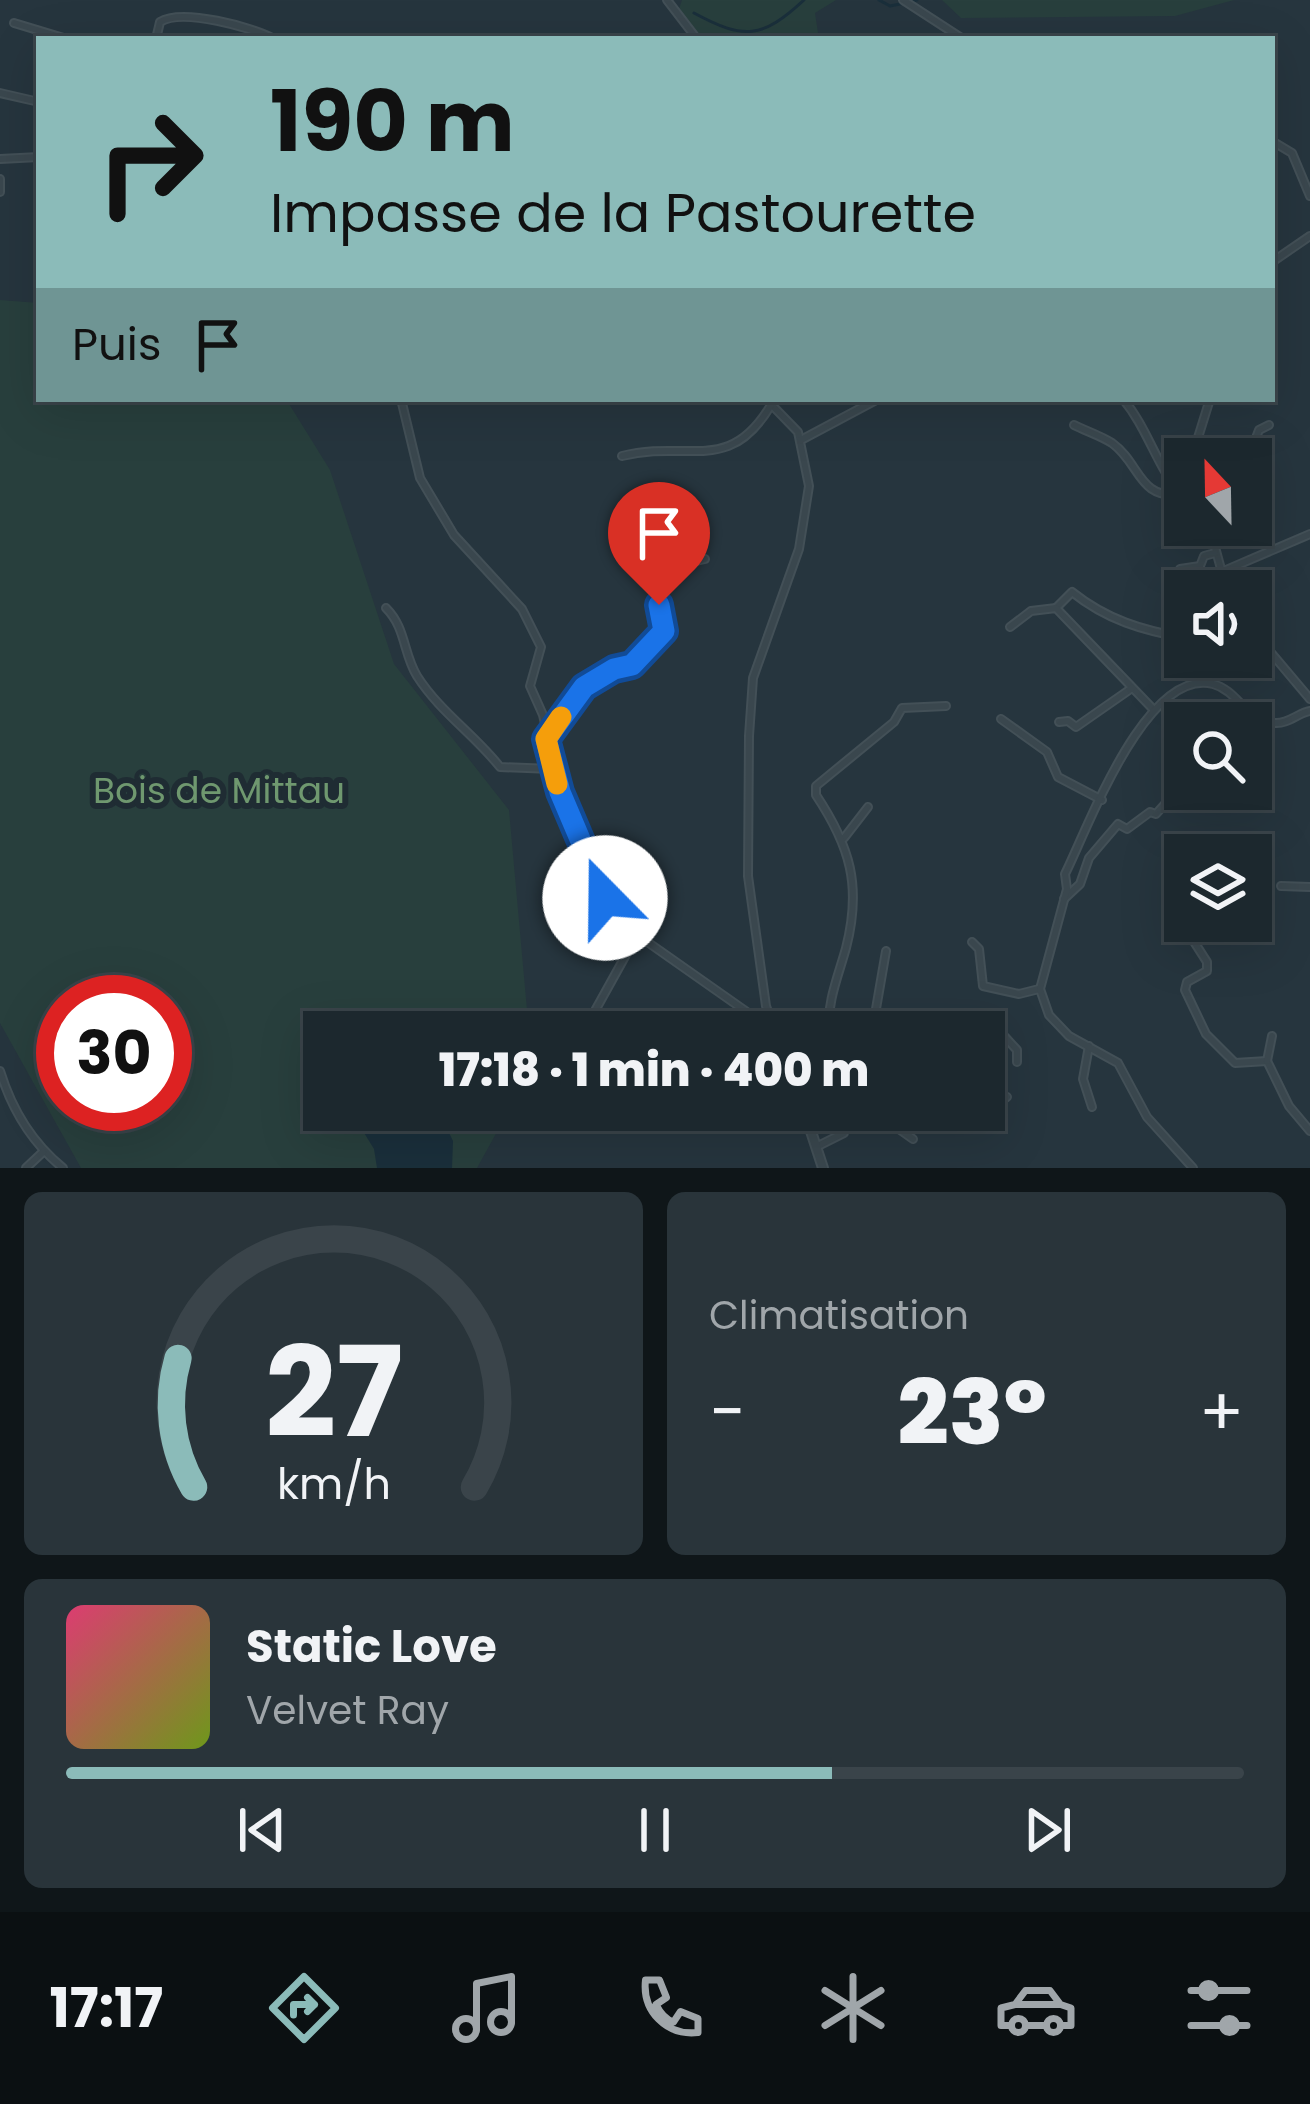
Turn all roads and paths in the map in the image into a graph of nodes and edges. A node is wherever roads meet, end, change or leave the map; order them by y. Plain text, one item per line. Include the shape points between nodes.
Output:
1 (667, 0) edge
2 (903, 0) edge
3 (676, 4) edge
4 (14, 23) dead end
5 (57, 36) edge
6 (157, 36) edge
7 (264, 36) edge
8 (695, 36) edge
9 (958, 36) edge
10 (0, 93) edge
11 (36, 101) edge
12 (1275, 142) edge
13 (36, 157) edge
14 (0, 159) edge
15 (0, 179) edge
16 (0, 192) edge
17 (1310, 196) edge
18 (1310, 236) edge
19 (1275, 260) edge
20 (401, 402) edge
21 (769, 402) edge
22 (872, 402) edge
23 (1125, 402) edge
24 (1209, 402) edge
25 (1074, 425) dead end
26 (1269, 425) dead end
27 (1198, 438) edge
28 (1256, 438) edge
29 (801, 440) junction
30 (622, 456) dead end
31 (1164, 472) edge
32 (1164, 496) edge
33 (1310, 534) edge
34 (1214, 546) edge
35 (1215, 553) junction
36 (705, 559) dead end
37 (1180, 568) dead end
38 (1218, 570) edge
39 (1226, 570) edge
40 (386, 608) dead end
41 (1056, 608) junction
42 (1010, 627) dead end
43 (1164, 634) edge
44 (1272, 654) edge
45 (1132, 688) junction
46 (1310, 699) edge
47 (1236, 702) edge
48 (946, 706) dead end
49 (1153, 708) junction
50 (1310, 711) edge
51 (1001, 719) dead end
52 (1059, 722) dead end
53 (1272, 722) edge
54 (546, 739) junction
55 (553, 769) junction
56 (1102, 800) junction
57 (1164, 805) edge
58 (868, 807) dead end
59 (844, 838) junction
60 (1282, 886) dead end
61 (1310, 886) edge
62 (1061, 902) junction
63 (638, 934) junction
64 (972, 942) dead end
65 (1194, 942) edge
66 (886, 951) dead end
67 (1040, 988) junction
68 (595, 1011) edge
69 (746, 1011) edge
70 (768, 1011) edge
71 (832, 1011) edge
72 (876, 1011) edge
73 (1272, 1036) dead end
74 (1005, 1038) edge
75 (1090, 1045) junction
76 (1267, 1060) junction
77 (1017, 1062) dead end
78 (0, 1071) edge
79 (1092, 1107) dead end
80 (812, 1131) edge
81 (844, 1131) edge
82 (904, 1131) edge
83 (1310, 1131) edge
84 (914, 1138) dead end
85 (818, 1146) junction
86 (43, 1152) junction
87 (26, 1168) edge
88 (63, 1168) edge
89 (823, 1168) edge
90 (1192, 1168) edge

1 - 3 street
2 - 9 street
3 - 8 street
4 - 5 street
6 - 7 street via 169,16
10 - 11 street
12 - 17 street via 1292,153
13 - 14 street
15 - 16 street
18 - 19 street
20 - 54 street via 420,478 454,535 522,609 541,647 530,686
21 - 29 street
21 - 30 street via 755,433 735,445
22 - 29 street
23 - 31 street
24 - 27 street
25 - 32 street via 1113,444 1147,490
26 - 28 street
29 - 70 street via 809,486 802,534 753,678 746,794 748,876
33 - 39 street
34 - 35 street
35 - 37 street via 1200,566
35 - 38 street
36 - 54 street via 655,578 664,631 632,665 584,687
40 - 55 street via 403,631 413,670 458,727 505,770
41 - 42 street via 1031,611
41 - 43 street via 1072,592 1097,612
41 - 45 street
44 - 46 street
45 - 49 street
45 - 52 street via 1076,728
47 - 49 street via 1212,683
48 - 59 street via 902,708 816,786
49 - 56 street
50 - 53 street
51 - 56 street via 1047,752 1058,777
54 - 55 street
55 - 63 street via 605,898
56 - 62 street via 1065,874
57 - 62 street via 1127,830 1118,824
58 - 59 street
59 - 71 street via 854,912
60 - 61 street
62 - 67 street
63 - 68 street
63 - 69 street
64 - 67 street via 983,986 1019,994
65 - 76 street via 1207,971 1185,989 1206,1034 1235,1063
66 - 72 street
67 - 75 street via 1054,1023
73 - 76 street
74 - 77 street
75 - 79 street via 1083,1079
75 - 90 street via 1118,1063 1147,1117
76 - 83 street
78 - 86 street
80 - 85 street
81 - 85 street
82 - 84 street
85 - 89 street
86 - 87 street
86 - 88 street

